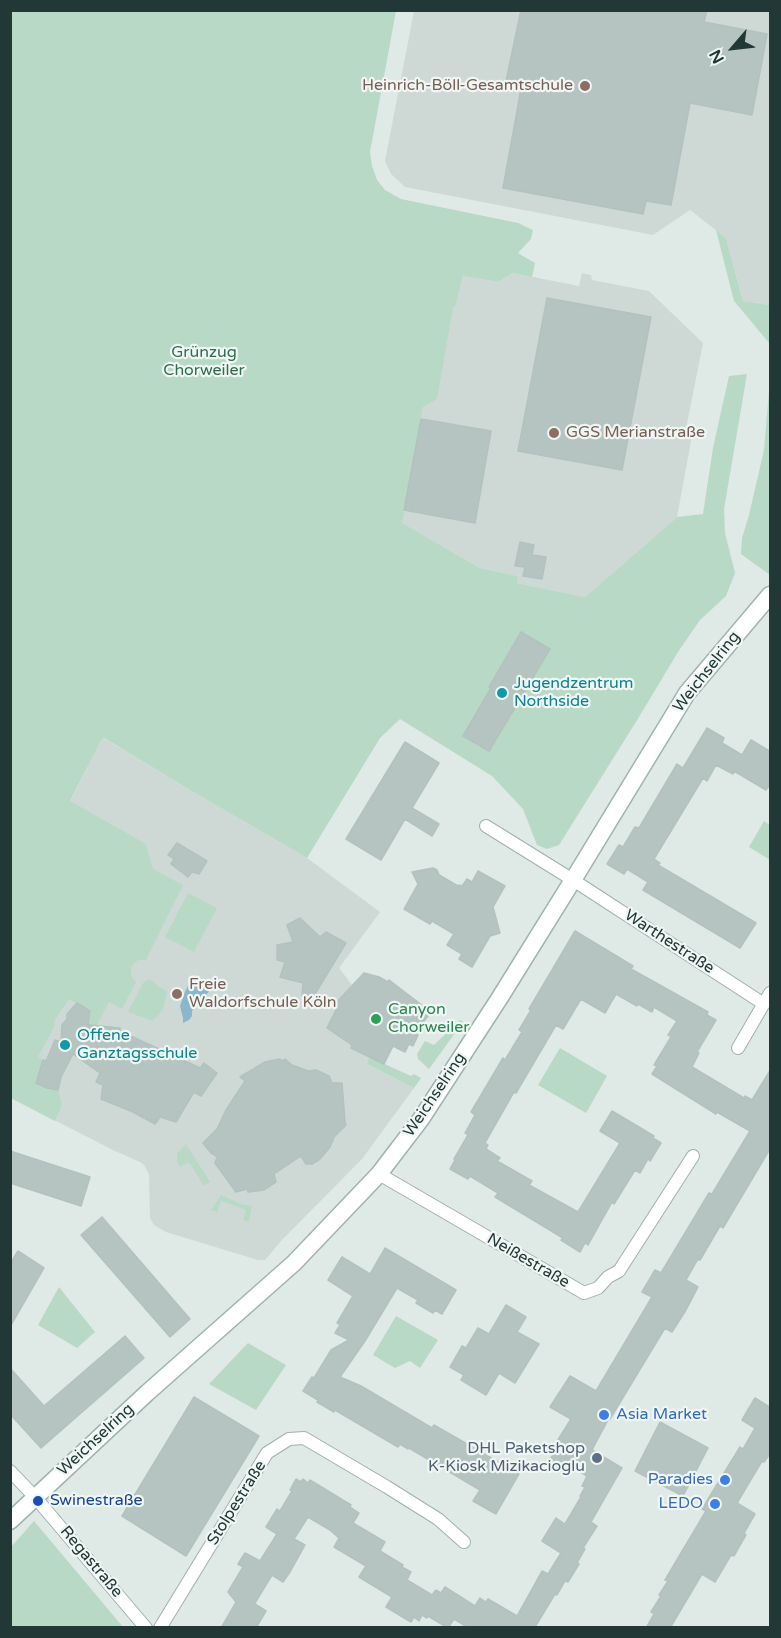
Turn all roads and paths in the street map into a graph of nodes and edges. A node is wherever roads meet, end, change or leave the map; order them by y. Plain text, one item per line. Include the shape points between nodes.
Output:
1 (771, 595) edge
2 (486, 826) dead end
3 (573, 880) junction
4 (771, 993) edge
5 (764, 1004) junction
6 (738, 1048) dead end
7 (693, 1156) dead end
8 (379, 1174) junction
9 (10, 1471) edge
10 (35, 1497) junction
11 (10, 1521) edge
12 (464, 1542) dead end
13 (146, 1628) edge
14 (160, 1628) edge

1 - 3 street, Weichselring via 687,693
2 - 3 street, Warthestraße
3 - 5 street, Warthestraße
3 - 8 street, Weichselring via 421,1119
4 - 5 street
5 - 6 street
7 - 8 street, Neißestraße via 619,1271 598,1288 584,1293
8 - 10 street, Weichselring via 294,1263
9 - 10 street
10 - 11 street, Weichselring
10 - 13 street, Regastraße
12 - 14 street, Stolpestraße via 438,1519 304,1438 290,1439 267,1453

